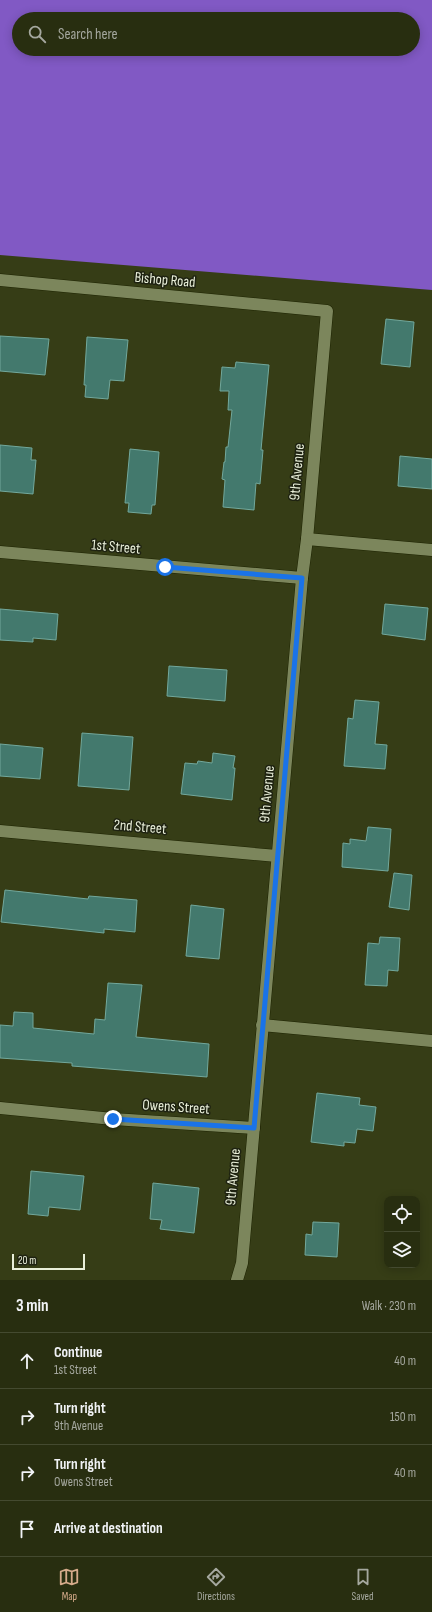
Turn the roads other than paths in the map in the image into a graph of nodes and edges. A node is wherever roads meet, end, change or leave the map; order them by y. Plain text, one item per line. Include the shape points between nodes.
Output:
1 (0, 280) edge
2 (326, 311) joint
3 (307, 539) junction
4 (432, 550) edge
5 (0, 552) edge
6 (302, 578) junction
7 (0, 831) edge
8 (277, 856) junction
9 (262, 1025) junction
10 (432, 1041) edge
11 (0, 1108) edge
12 (254, 1128) junction
13 (237, 1280) edge

1 - 2 street, Bishop Road
2 - 3 street, 9th Avenue
3 - 4 street
3 - 6 street, 9th Avenue
5 - 6 street, 1st Street
6 - 8 street, 9th Avenue
7 - 8 street, 2nd Street
8 - 9 street, 9th Avenue
9 - 10 street
9 - 12 street, 9th Avenue
11 - 12 street, Owens Street via 113,1119
12 - 13 street, 9th Avenue via 242,1263

